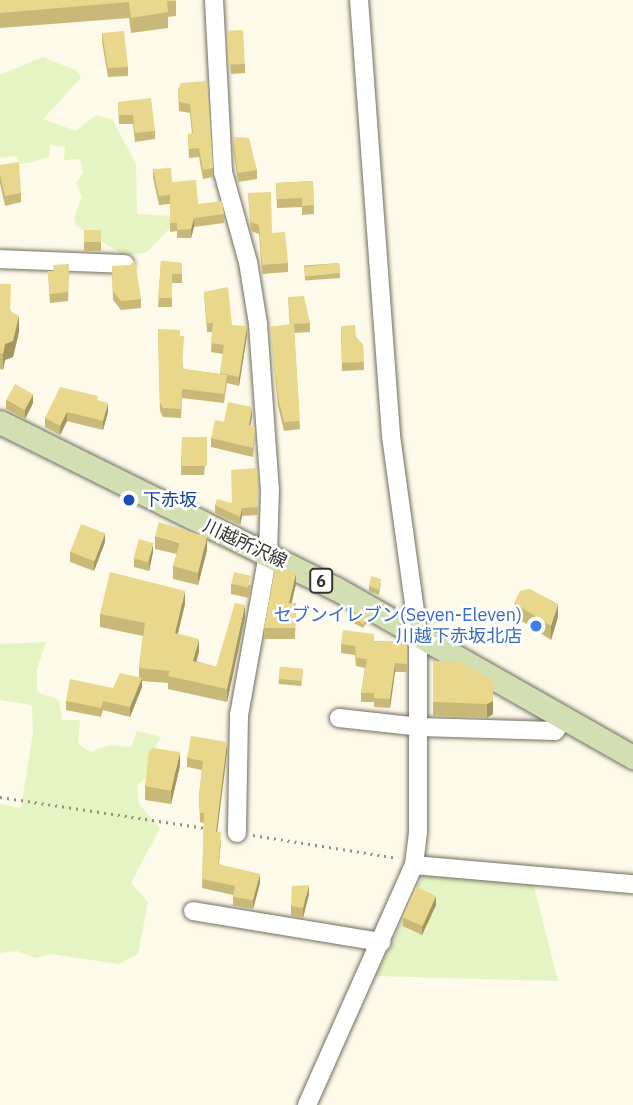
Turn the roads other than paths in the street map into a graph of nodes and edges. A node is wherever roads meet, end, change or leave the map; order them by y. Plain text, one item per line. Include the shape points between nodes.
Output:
1 (214, 0) edge
2 (359, 0) edge
3 (0, 259) edge
4 (125, 264) edge
5 (0, 422) edge
6 (268, 554) junction
7 (418, 633) junction
8 (339, 718) dead end
9 (564, 718) junction
10 (420, 727) junction
11 (633, 757) edge
12 (237, 833) road end
13 (414, 863) junction
14 (633, 884) edge
15 (193, 911) dead end
16 (381, 942) junction
17 (307, 1105) edge

1 - 6 street via 223,172 248,262 264,388
2 - 7 street via 391,435
3 - 4 street
5 - 6 main road, 川越所沢線 / 6
6 - 7 main road, 川越所沢線 / 6
6 - 12 street via 239,715
7 - 9 main road, 川越所沢線 / 6
7 - 10 street
8 - 10 street
9 - 10 street via 555,731
9 - 11 main road, 川越所沢線 / 6
10 - 13 street
13 - 14 street
13 - 16 street
15 - 16 street
16 - 17 street

